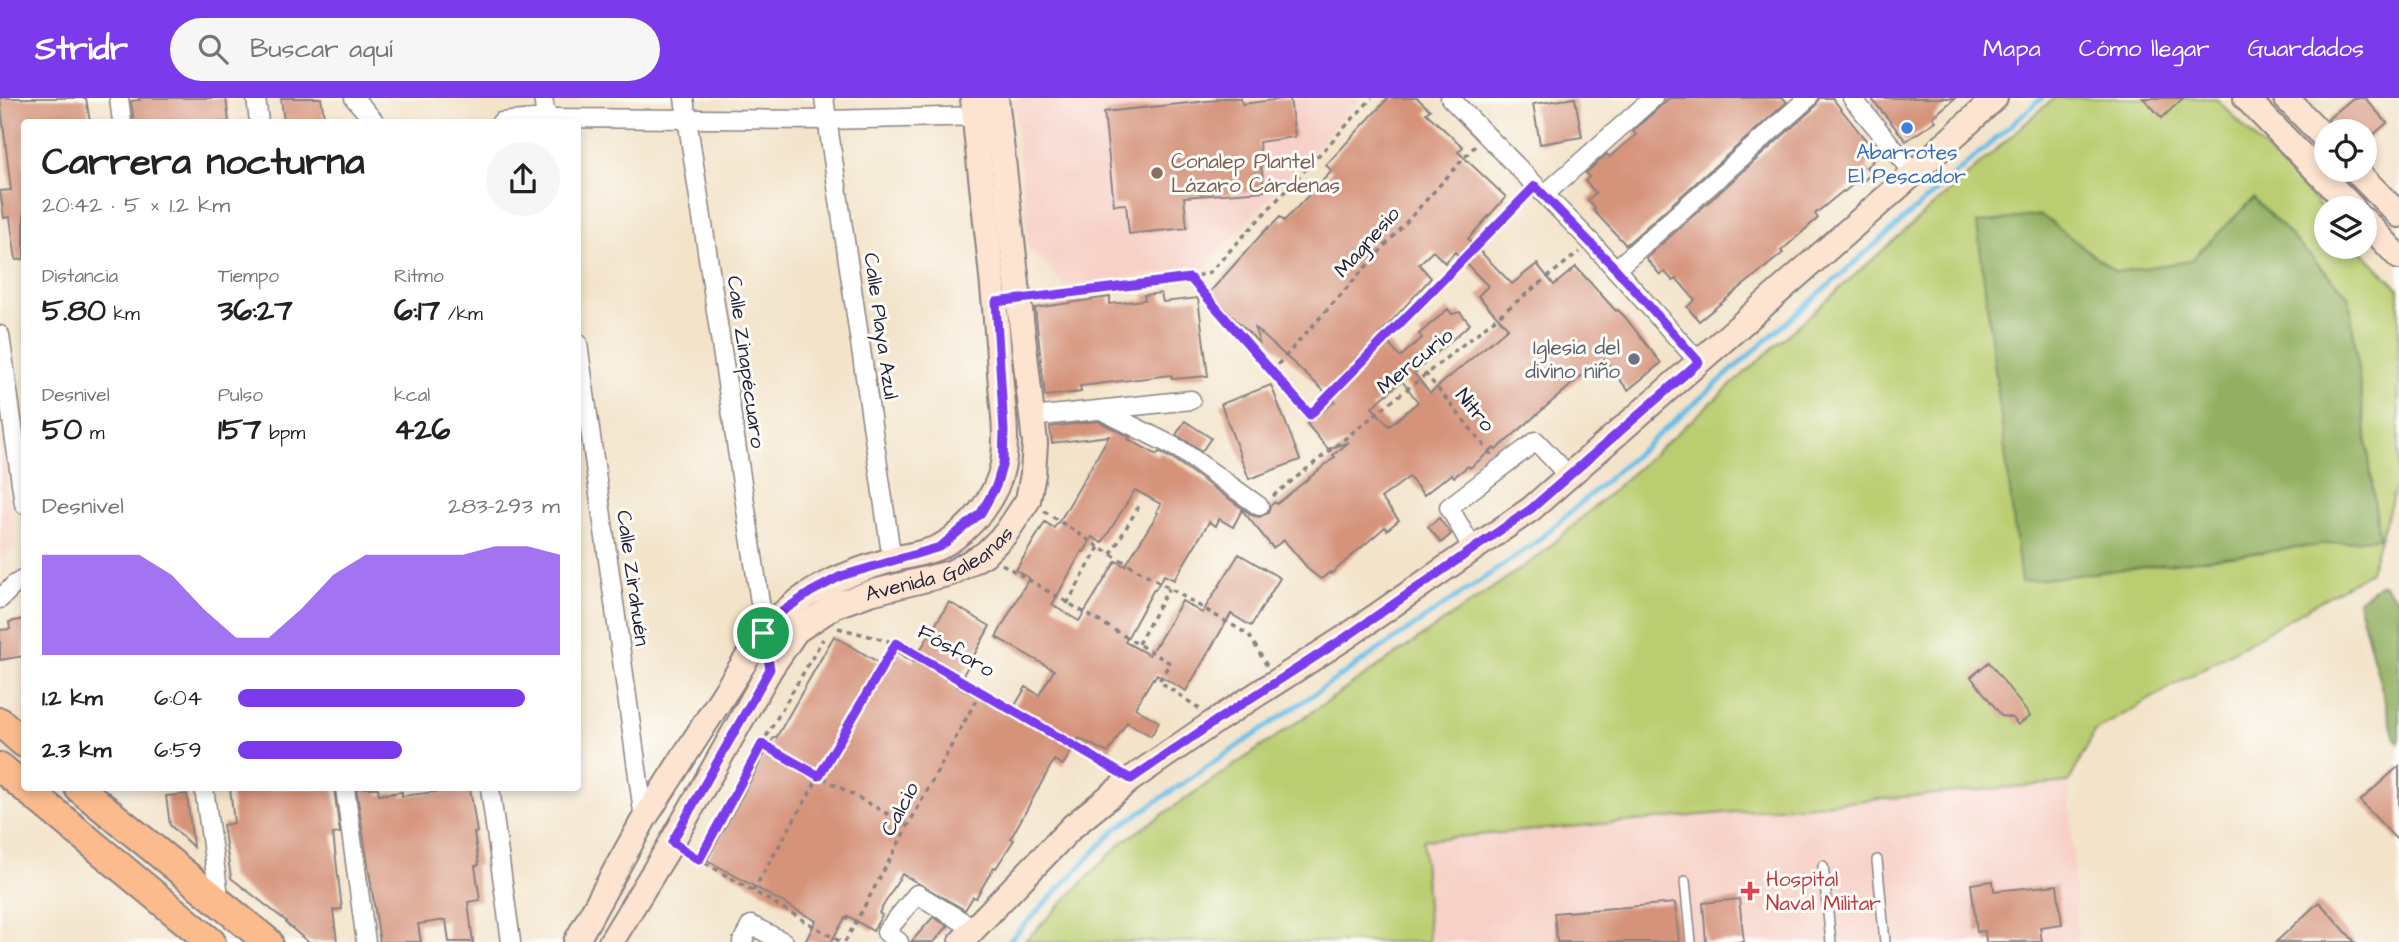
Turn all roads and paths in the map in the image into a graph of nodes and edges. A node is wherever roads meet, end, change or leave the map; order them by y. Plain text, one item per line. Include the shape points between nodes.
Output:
1 (119, 98) edge
2 (256, 98) edge
3 (354, 98) edge
4 (543, 98) edge
5 (684, 98) edge
6 (824, 98) edge
7 (1372, 98) edge
8 (1450, 98) edge
9 (1653, 98) edge
10 (1808, 98) edge
11 (1852, 98) edge
12 (1995, 98) edge
13 (2246, 98) edge
14 (2286, 98) edge
15 (985, 107) edge
16 (122, 119) edge
17 (259, 119) edge
18 (372, 119) edge
19 (546, 119) edge
20 (686, 119) junction
21 (581, 120) edge
22 (827, 120) junction
23 (2314, 127) edge
24 (1485, 134) junction
25 (1914, 173) junction
26 (2367, 182) edge
27 (1540, 190) junction
28 (2341, 196) edge
29 (2399, 215) edge
30 (2377, 229) edge
31 (2394, 241) edge
32 (1591, 242) junction
33 (1616, 269) junction
34 (1190, 278) junction
35 (1007, 300) junction
36 (0, 335) edge
37 (1699, 362) junction
38 (581, 366) edge
39 (1271, 372) junction
40 (1425, 373) junction
41 (1191, 400) dead end
42 (1101, 410) junction
43 (1032, 418) junction
44 (1502, 467) junction
45 (1569, 476) junction
46 (21, 482) edge
47 (1028, 500) junction
48 (1141, 502) dead end
49 (1259, 506) joint
50 (1099, 547) junction
51 (1473, 549) junction
52 (985, 554) junction
53 (1111, 554) junction
54 (892, 560) junction
55 (21, 581) edge
56 (1169, 588) junction
57 (0, 599) edge
58 (1067, 604) junction
59 (830, 626) dead end
60 (763, 633) junction
61 (824, 638) dead end
62 (896, 643) junction
63 (1138, 645) junction
64 (770, 669) junction
65 (1277, 683) junction
66 (981, 691) junction
67 (1217, 720) junction
68 (0, 722) edge
69 (21, 740) edge
70 (762, 744) junction
71 (0, 767) edge
72 (819, 776) junction
73 (1131, 779) junction
74 (21, 784) edge
75 (29, 791) edge
76 (83, 791) edge
77 (204, 791) edge
78 (345, 791) edge
79 (490, 791) edge
80 (644, 819) junction
81 (909, 827) junction
82 (672, 842) junction
83 (699, 860) junction
84 (1877, 860) dead end
85 (1823, 866) dead end
86 (1685, 881) dead end
87 (753, 891) junction
88 (220, 903) junction
89 (967, 935) edge
90 (211, 942) edge
91 (268, 942) edge
92 (366, 942) edge
93 (511, 942) edge
94 (576, 942) edge
95 (611, 942) edge
96 (741, 942) edge
97 (784, 942) edge
98 (843, 942) edge
99 (899, 942) edge
100 (1691, 942) edge
101 (1830, 942) edge
102 (1885, 942) edge

1 - 16 street
2 - 17 street
3 - 18 street
4 - 19 street
5 - 20 street, Calle Zinapécuaro
6 - 22 street, Calle Playa Azul
7 - 34 path via 1210,272
8 - 24 street
9 - 27 street
10 - 33 street
11 - 25 street
12 - 25 street
13 - 28 street
14 - 23 street
15 - 22 street
15 - 35 street, Avenida Galeanas
20 - 21 street
20 - 22 street
20 - 60 street, Calle Zinapécuaro
22 - 54 street, Calle Playa Azul
24 - 27 street
24 - 39 path, Magnesio
25 - 37 street
26 - 29 street
27 - 32 street
27 - 39 path via 1310,415
30 - 31 street
32 - 33 street
32 - 40 path, Mercurio
33 - 37 street
34 - 35 path
34 - 39 path
35 - 43 street, Avenida Galeanas
35 - 54 street, Avenida Galeanas via 1003,463 996,486 981,513 940,547
36 - 46 street
37 - 45 street
38 - 80 street, Calle Zirahuén
40 - 44 path, Nitro
40 - 49 path, Mercurio
41 - 42 street
42 - 43 street
42 - 49 street via 1180,449
43 - 47 street, Avenida Galeanas via 1033,474
44 - 45 street via 1536,441
44 - 51 street via 1449,508
45 - 51 street
47 - 50 path
47 - 52 street, Avenida Galeanas
48 - 53 path
50 - 53 path
50 - 58 path
51 - 65 street
52 - 58 path
52 - 64 street, Avenida Galeanas via 951,573 836,605 796,631
53 - 56 path
54 - 60 street, Avenida Galeanas via 841,576 811,592 780,613
55 - 57 street
56 - 63 path
56 - 65 path via 1249,635
58 - 63 path
59 - 62 path
60 - 64 street, Calle Zinapécuaro
60 - 80 street, Avenida Galeanas
61 - 70 path
62 - 66 path, Fósforo
62 - 72 path, Fósforo
63 - 67 path via 1170,663 1159,681
64 - 82 street, Avenida Galeanas
65 - 67 street
66 - 73 path, Fósforo
66 - 81 path, Calcio
67 - 73 street
68 - 69 main road
70 - 72 path
70 - 83 path
71 - 74 main road
72 - 81 path
72 - 87 path, Fósforo
73 - 89 street via 1073,826
75 - 90 main road
76 - 88 main road
77 - 88 street
78 - 92 street
79 - 93 street
80 - 94 street, Avenida Galeanas
81 - 98 path, Calcio
82 - 83 path, Calcio
82 - 95 street, Avenida Galeanas
83 - 87 path, Calcio
84 - 102 lane
85 - 101 lane
86 - 100 lane
87 - 98 path, Calcio
88 - 91 main road
89 - 99 street via 917,894 886,932
96 - 97 street via 751,925

